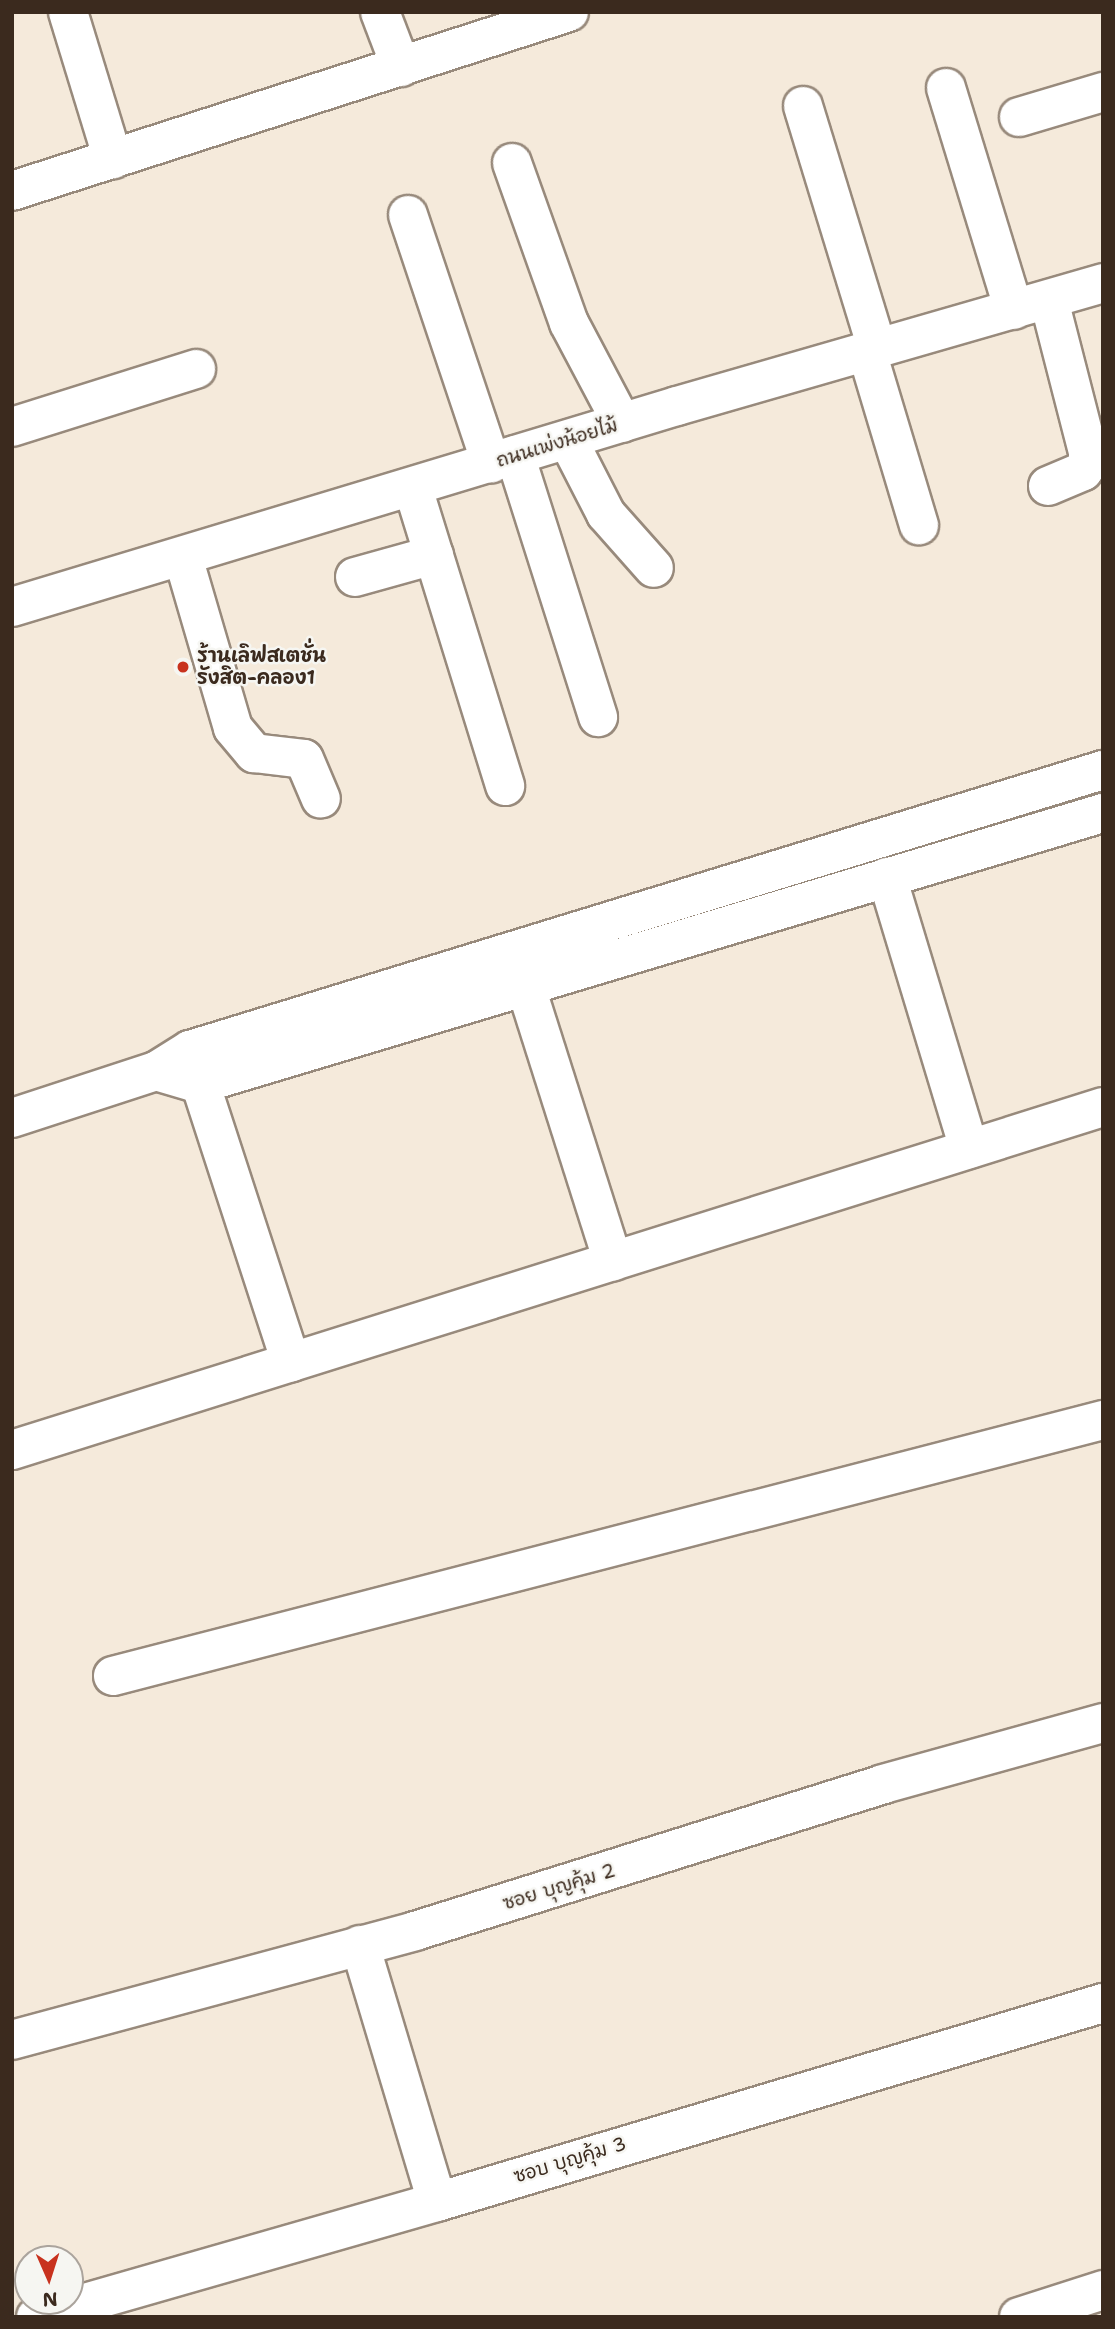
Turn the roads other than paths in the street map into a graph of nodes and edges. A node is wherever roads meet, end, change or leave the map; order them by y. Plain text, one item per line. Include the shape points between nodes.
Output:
1 (68, 12) edge
2 (380, 12) edge
3 (569, 12) edge
4 (401, 67) junction
5 (946, 88) dead end
6 (1103, 92) edge
7 (803, 106) dead end
8 (1019, 117) dead end
9 (113, 159) junction
10 (512, 163) dead end
11 (12, 191) edge
12 (408, 215) dead end
13 (1103, 283) edge
14 (1031, 305) junction
15 (872, 350) junction
16 (196, 369) dead end
17 (622, 423) junction
18 (12, 427) edge
19 (568, 440) junction
20 (503, 459) junction
21 (1048, 486) dead end
22 (413, 488) junction
23 (919, 525) dead end
24 (434, 555) junction
25 (183, 557) junction
26 (654, 568) dead end
27 (355, 577) dead end
28 (12, 607) edge
29 (598, 717) dead end
30 (1103, 770) edge
31 (505, 786) dead end
32 (321, 799) dead end
33 (1103, 813) edge
34 (887, 877) junction
35 (514, 950) junction
36 (526, 986) junction
37 (195, 1067) junction
38 (1103, 1107) edge
39 (12, 1118) edge
40 (969, 1149) junction
41 (613, 1261) junction
42 (291, 1362) junction
43 (1103, 1420) edge
44 (12, 1450) edge
45 (113, 1676) dead end
46 (1103, 1723) edge
47 (360, 1945) junction
48 (1103, 2003) edge
49 (12, 2040) edge
50 (438, 2202) junction
51 (1103, 2291) edge
52 (36, 2317) edge
53 (1019, 2317) edge

1 - 9 street
2 - 4 street
3 - 4 street
4 - 9 street
5 - 14 street
6 - 8 street
7 - 15 street
9 - 11 street
10 - 17 street via 569,323
12 - 20 street
13 - 14 street, ถนนเพ่งน้อยไม้
14 - 15 street, ถนนเพ่งน้อยไม้
14 - 21 street via 1088,452 1083,471
15 - 17 street, ถนนเพ่งน้อยไม้
15 - 23 street
16 - 18 street
17 - 19 street, ถนนเพ่งน้อยไม้
19 - 20 street, ถนนเพ่งน้อยไม้
19 - 26 street via 606,514
20 - 22 street, ถนนเพ่งน้อยไม้
20 - 29 street
22 - 24 street
22 - 25 street, ถนนเพ่งน้อยไม้
24 - 27 street
24 - 31 street
25 - 28 street, ถนนเพ่งน้อยไม้
25 - 32 street via 233,728 254,753 304,760
30 - 35 street
33 - 34 street
34 - 36 street
34 - 40 street
35 - 36 street
35 - 37 street
36 - 37 street
36 - 41 street
37 - 39 street via 156,1071
37 - 42 street
38 - 40 street
40 - 41 street
41 - 42 street
42 - 44 street
43 - 45 street
46 - 47 street, ซอย บุญคุ้ม 2 via 883,1784
47 - 49 street, ซอย บุญคุ้ม 2
47 - 50 street
48 - 50 street, ซอบ บุญคุ้ม 3
50 - 52 street, ซอบ บุญคุ้ม 3
51 - 53 street

